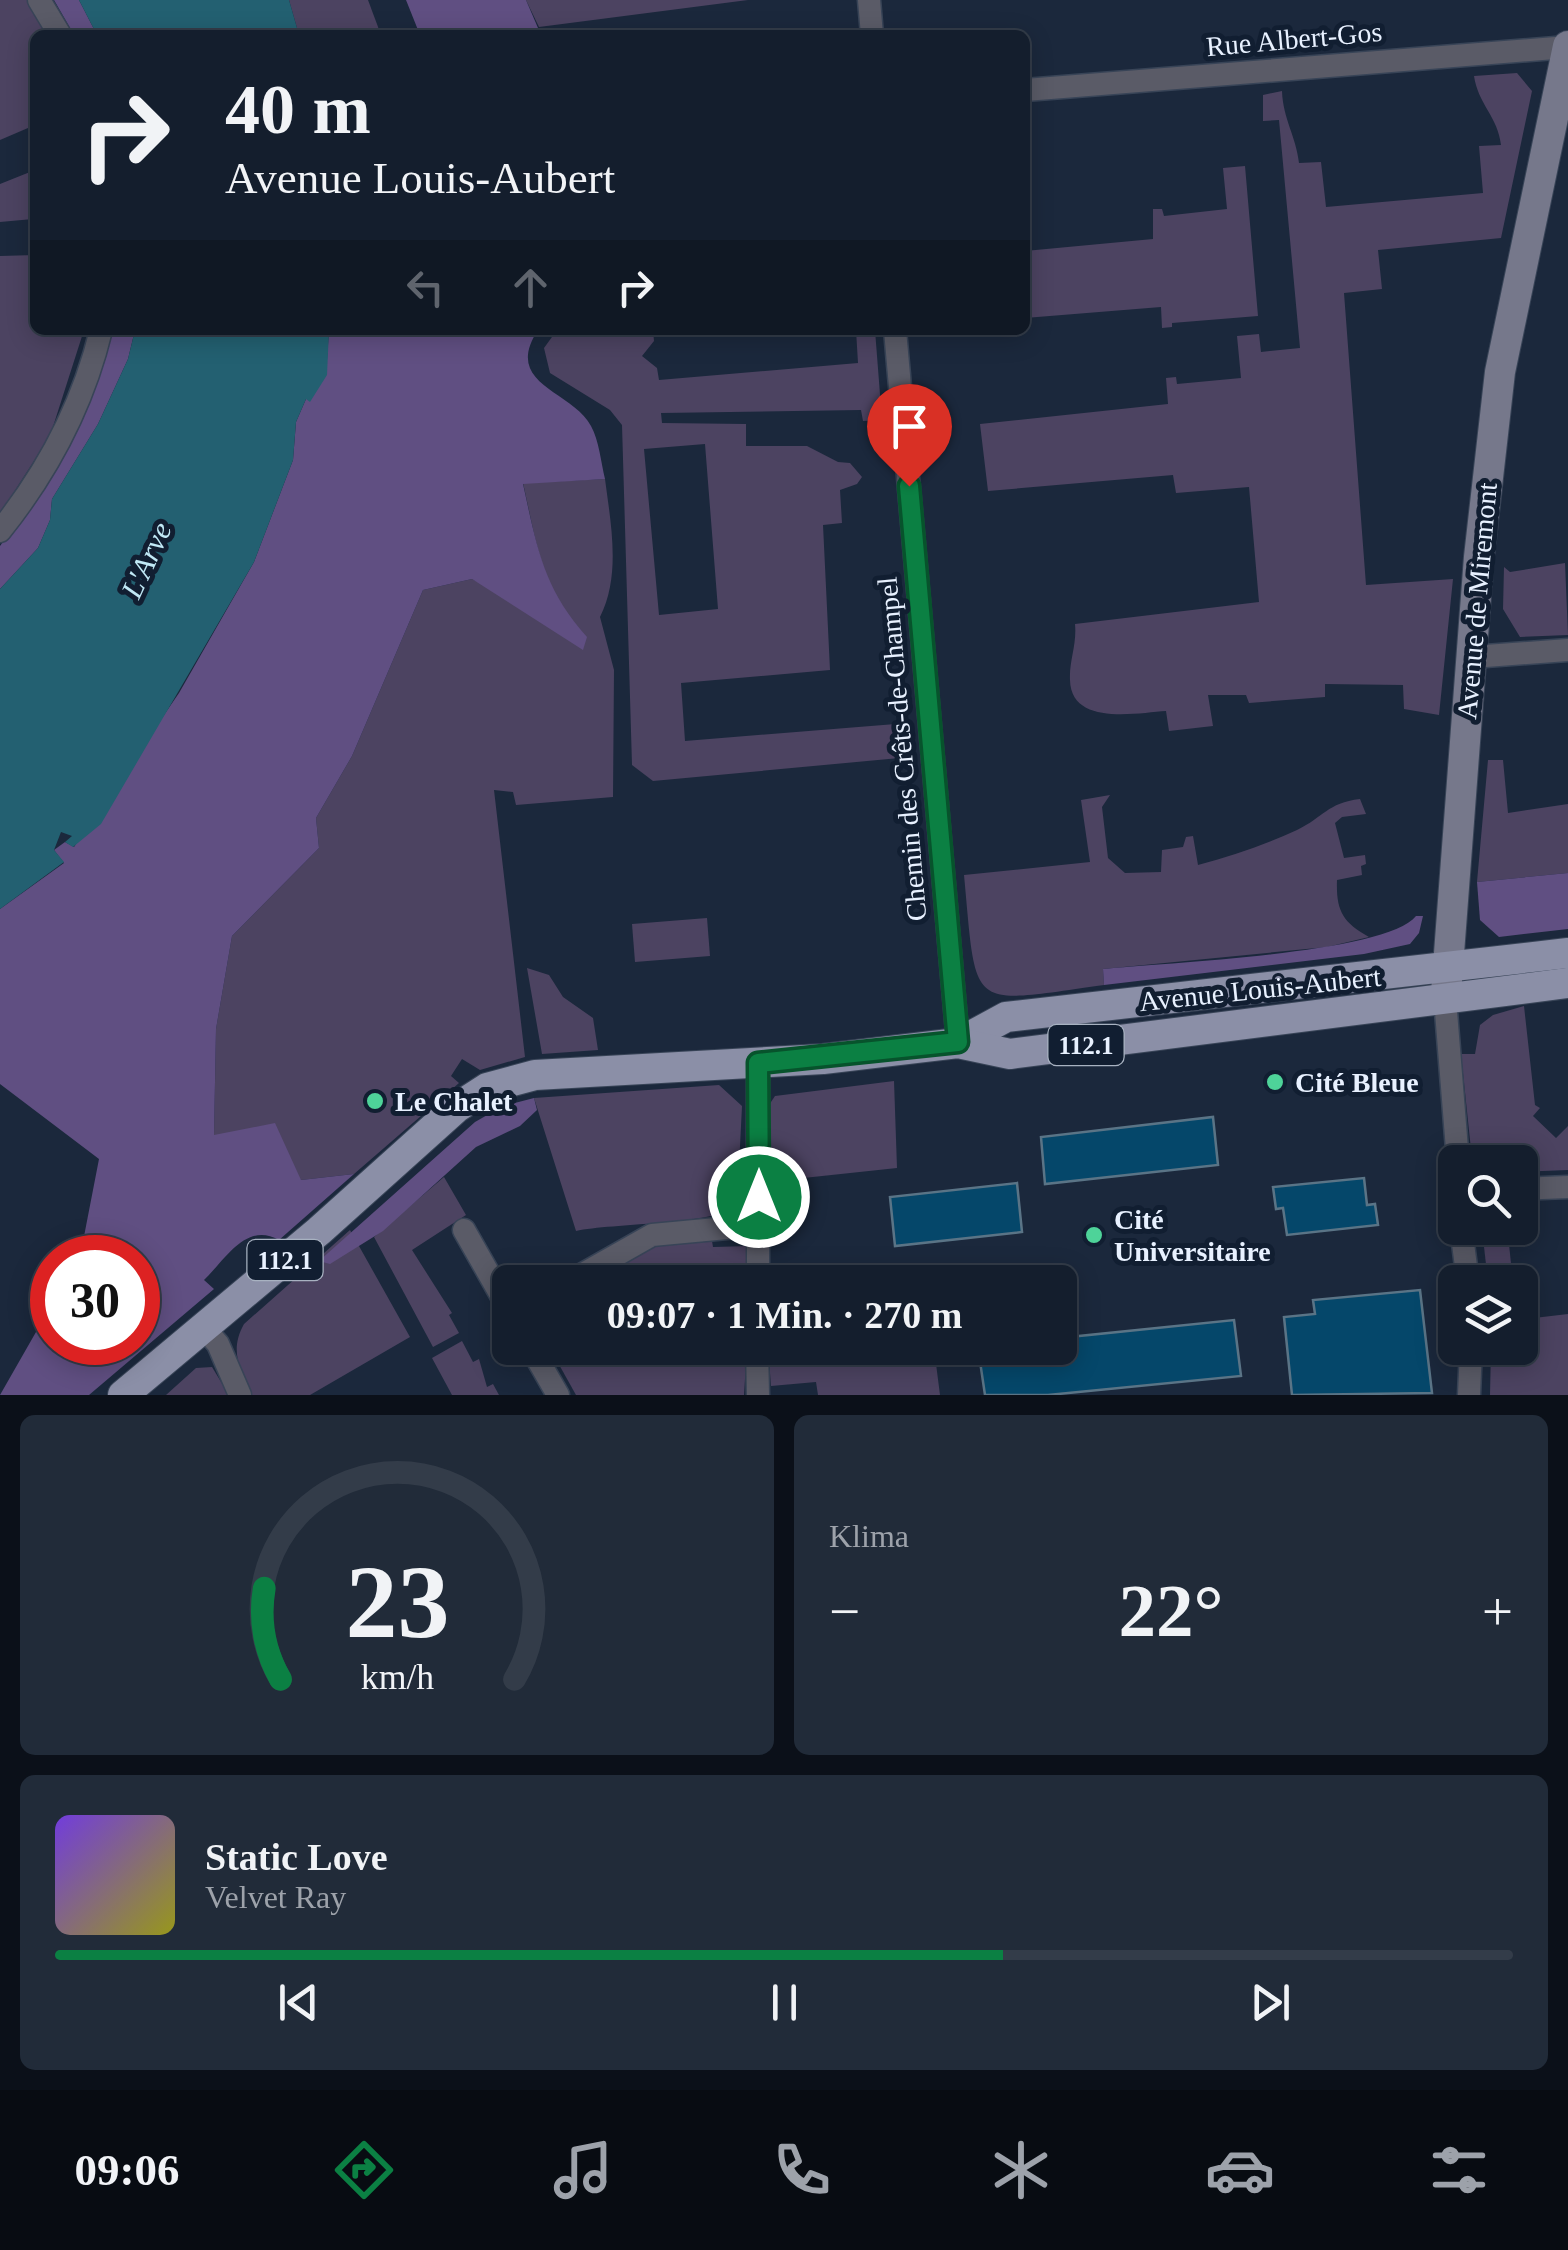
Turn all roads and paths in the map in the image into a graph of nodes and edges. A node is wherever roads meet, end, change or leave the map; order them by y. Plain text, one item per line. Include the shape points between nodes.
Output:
1 (39, 0) edge
2 (869, 0) edge
3 (57, 30) edge
4 (872, 30) edge
5 (1568, 46) edge
6 (1030, 90) edge
7 (99, 335) edge
8 (894, 335) edge
9 (0, 531) edge
10 (1568, 650) edge
11 (1472, 656) junction
12 (1568, 954) edge
13 (1568, 983) edge
14 (1446, 984) junction
15 (958, 1042) junction
16 (758, 1063) junction
17 (1457, 1145) edge
18 (1568, 1188) edge
19 (1538, 1189) edge
20 (758, 1225) junction
21 (464, 1230) dead end
22 (599, 1265) edge
23 (758, 1265) edge
24 (492, 1279) edge
25 (204, 1328) junction
26 (541, 1365) edge
27 (758, 1365) edge
28 (1470, 1365) edge
29 (124, 1395) edge
30 (240, 1395) edge
31 (558, 1395) edge
32 (758, 1395) edge
33 (1469, 1395) edge

1 - 3 street
2 - 4 street
5 - 6 street, Rue Albert-Gos
5 - 11 street, Avenue de Miremont via 1505,340
7 - 9 street via 65,433
8 - 15 street, Chemin des Crêts-de-Champel
10 - 11 street
11 - 14 street, Avenue de Miremont
12 - 14 main road, Avenue Louis-Aubert / 112.1
13 - 14 main road, Avenue Louis-Aubert / 112.1
14 - 15 main road, Avenue Louis-Aubert / 112.1 via 1010,1054
14 - 17 street, Avenue de Miremont
15 - 16 main road, Avenue Louis-Aubert / 112.1
16 - 20 street
16 - 25 main road, 112.1 via 535,1075 487,1088
18 - 19 street
20 - 22 street via 652,1235
20 - 23 street
21 - 24 street
25 - 29 main road, 112.1
25 - 30 street
26 - 31 street
27 - 32 street
28 - 33 street

